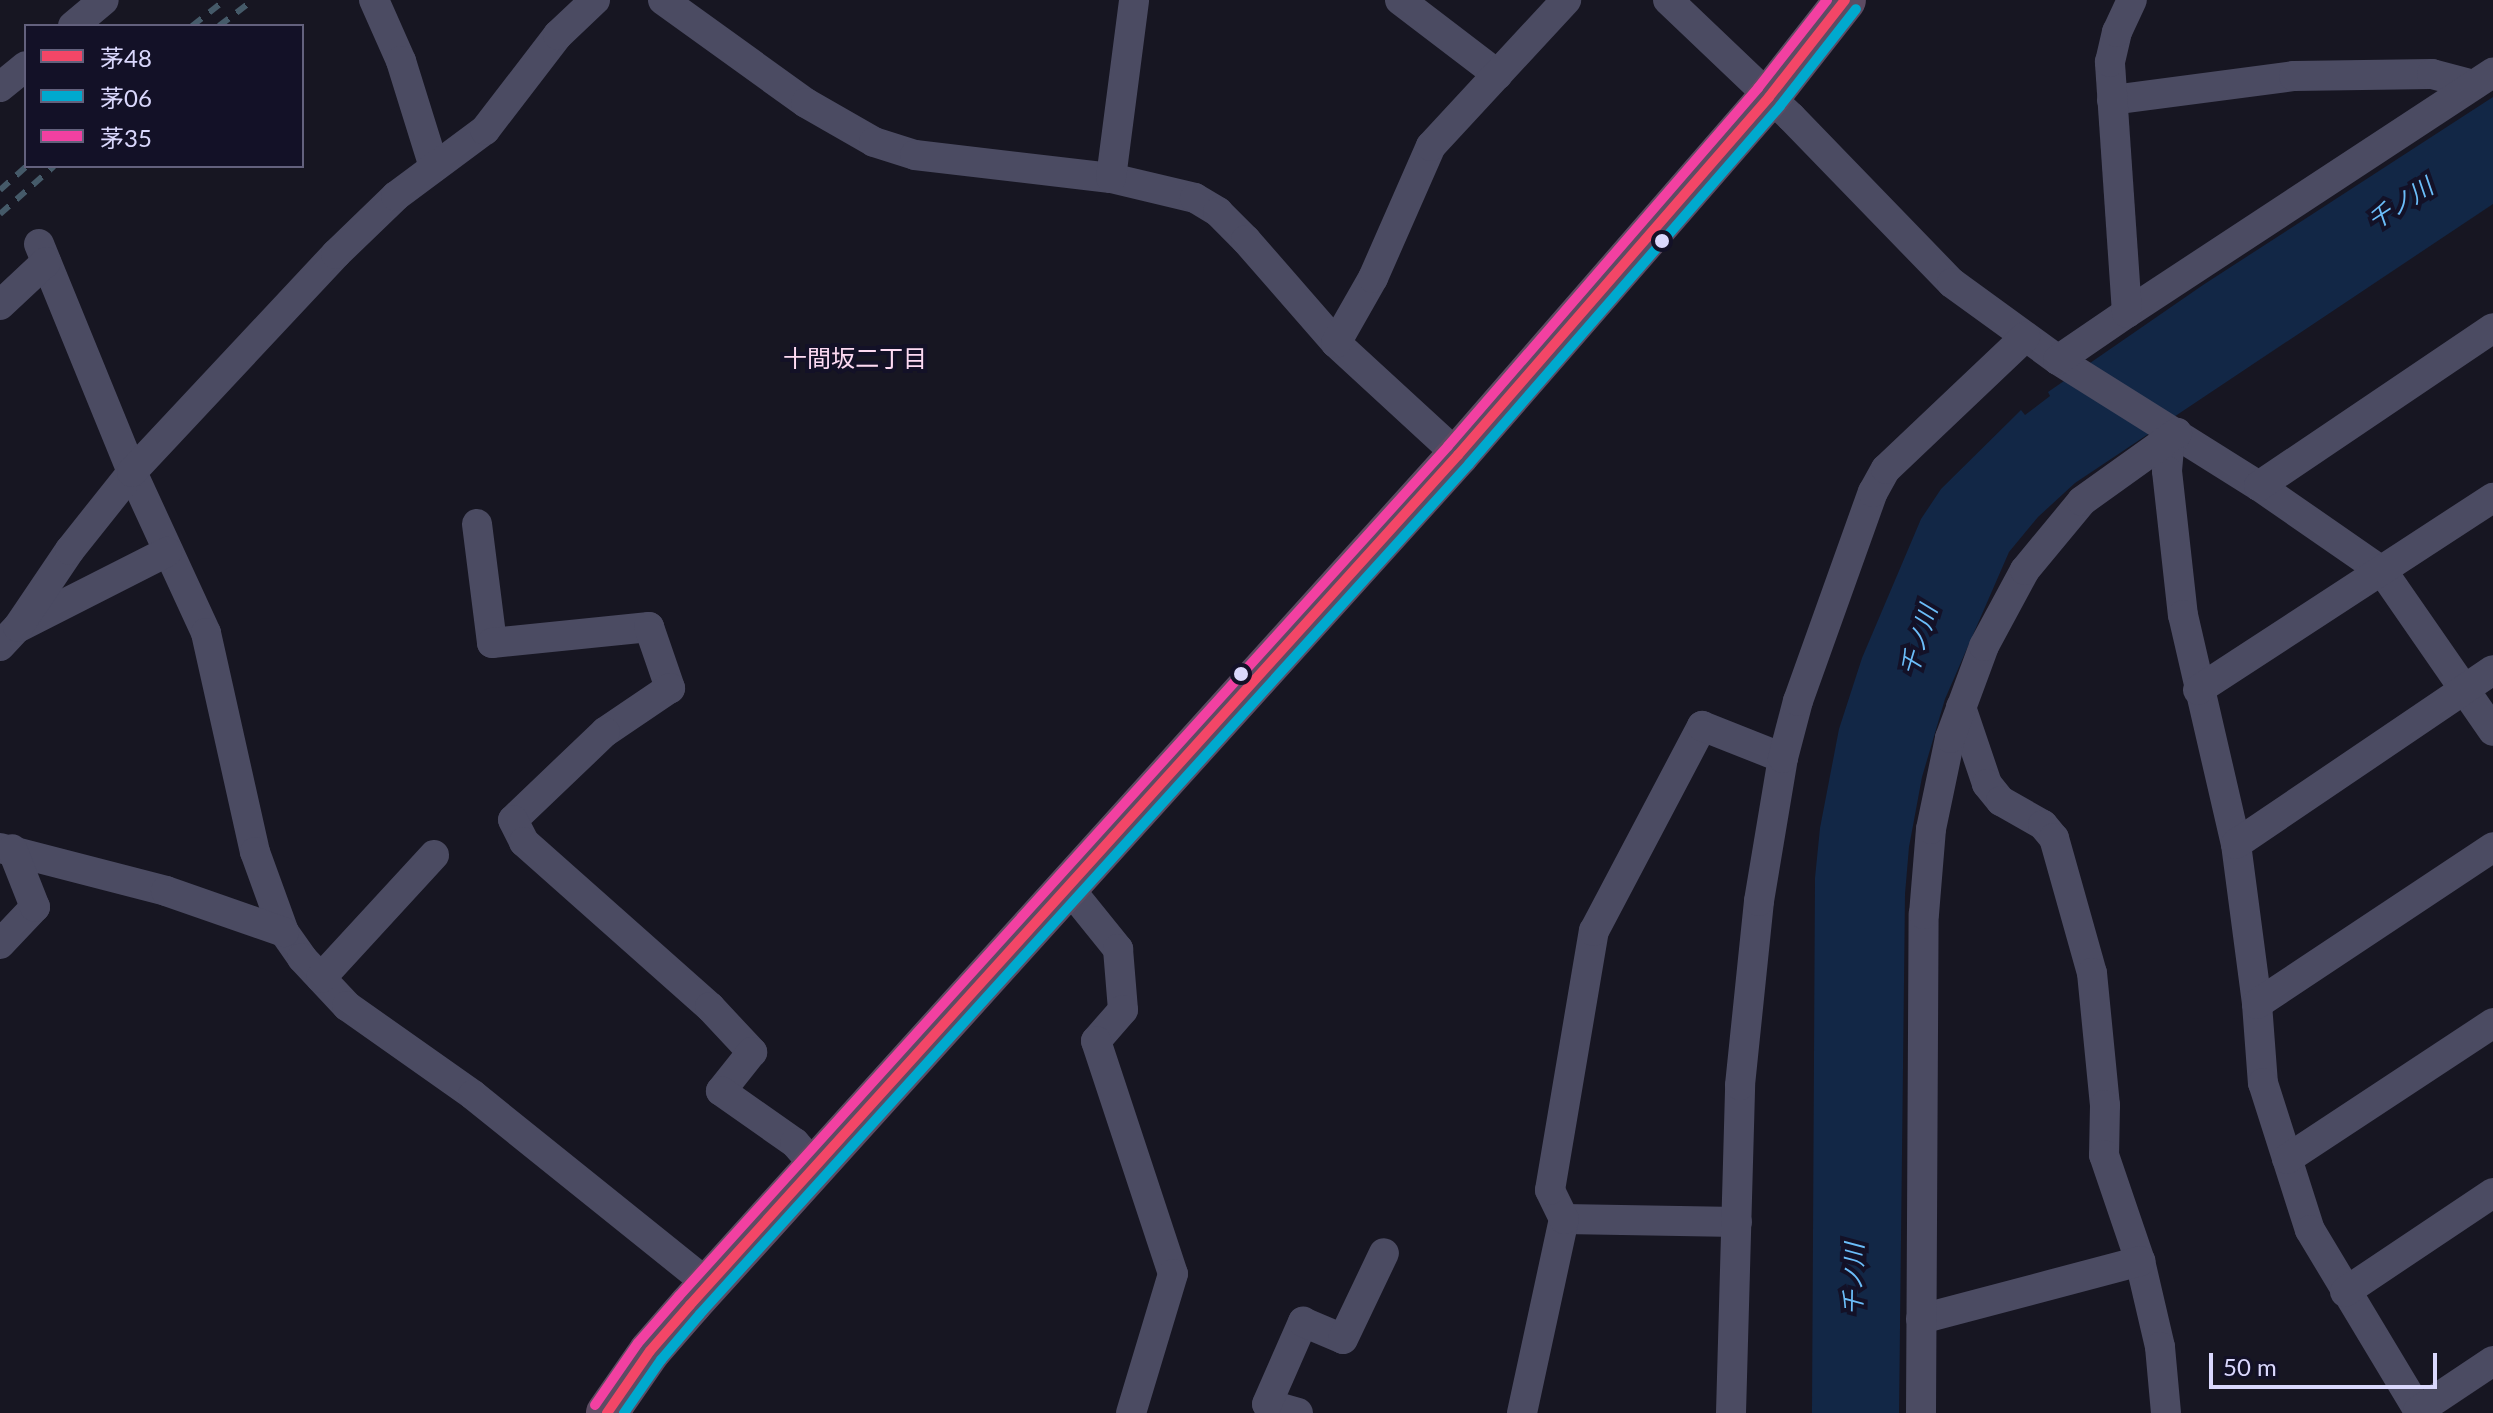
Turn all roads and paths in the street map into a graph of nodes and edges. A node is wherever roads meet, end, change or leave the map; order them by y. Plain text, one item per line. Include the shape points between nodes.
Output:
1 (104, 0) edge
2 (374, 0) edge
3 (595, 0) edge
4 (663, 0) edge
5 (1134, 0) edge
6 (1400, 0) edge
7 (1566, 0) edge
8 (1668, 0) edge
9 (1845, 0) edge
10 (2132, 0) edge
11 (75, 24) edge
12 (24, 68) edge
13 (1498, 75) junction
14 (2483, 79) edge
15 (0, 87) edge
16 (1769, 97) junction
17 (2112, 100) junction
18 (434, 167) junction
19 (1111, 178) junction
20 (0, 305) edge
21 (2127, 313) junction
22 (2493, 328) edge
23 (2025, 337) junction
24 (1336, 343) junction
25 (2058, 360) junction
26 (2177, 433) junction
27 (1458, 455) junction
28 (132, 472) junction
29 (2259, 486) junction
30 (2493, 498) edge
31 (477, 524) dead end
32 (167, 552) junction
33 (2383, 572) junction
34 (9, 637) edge
35 (2493, 670) edge
36 (2466, 688) junction
37 (2198, 690) junction
38 (1961, 707) junction
39 (2493, 731) edge
40 (1783, 758) junction
41 (2236, 844) junction
42 (2493, 847) edge
43 (6, 849) edge
44 (434, 855) dead end
45 (1068, 887) junction
46 (284, 932) junction
47 (0, 944) edge
48 (321, 978) junction
49 (2257, 1004) junction
50 (2493, 1023) edge
51 (2287, 1159) junction
52 (816, 1167) junction
53 (2493, 1193) edge
54 (1564, 1219) junction
55 (1737, 1222) junction
56 (1384, 1253) dead end
57 (2140, 1261) junction
58 (708, 1284) junction
59 (2345, 1292) junction
60 (1921, 1319) junction
61 (2493, 1361) edge
62 (2419, 1412) edge
63 (607, 1413) edge
64 (1131, 1413) edge
65 (1298, 1413) edge
66 (1522, 1413) edge
67 (1731, 1413) edge
68 (1921, 1413) edge
69 (2166, 1413) edge

1 - 11 street
2 - 18 street via 401,61
3 - 18 street via 558,35 485,130
4 - 19 street via 806,103 874,142 915,155
5 - 19 street
6 - 13 street
7 - 13 street
8 - 16 street
9 - 16 highway
10 - 17 street via 2110,62
12 - 15 street
13 - 24 street via 1431,146 1373,278
14 - 17 street via 2432,74 2294,76
14 - 21 street
16 - 23 street via 1952,283
16 - 27 highway
17 - 21 street
18 - 28 street via 336,254
19 - 24 street via 1195,198 1218,212
20 - 28 street via 43,253
21 - 25 street
22 - 29 street
23 - 25 street
23 - 40 street via 1886,469 1798,701
24 - 27 street
25 - 26 street
26 - 29 street
26 - 37 street via 2167,471 2183,615
26 - 38 street via 2082,501 2025,570 1984,646
27 - 45 highway
28 - 32 street
28 - 34 street
29 - 33 street
30 - 33 street
31 - 52 street via 492,643 649,627 670,688 605,732 513,820 524,842 710,1007 752,1052 721,1091 795,1143
32 - 34 street
32 - 46 street via 206,633 255,852
33 - 36 street
33 - 37 street
35 - 36 street
36 - 39 street
36 - 41 street
37 - 41 street
38 - 57 street via 1987,784 2001,801 2043,825 2054,838 2092,973 2105,1105 2104,1155
38 - 60 street via 1931,829 1924,914
40 - 54 street via 1702,726 1594,931 1550,1190
40 - 55 street via 1759,901 1740,1085
41 - 49 street
42 - 49 street
43 - 46 street via 166,891
43 - 47 street via 35,907
44 - 48 street
45 - 52 highway
45 - 64 street via 1118,949 1123,1010 1096,1041 1173,1274
46 - 48 street
48 - 58 street via 347,1006 473,1095
49 - 51 street via 2263,1083
50 - 51 street
51 - 59 street via 2310,1230
52 - 58 highway
53 - 59 street
54 - 55 street
54 - 66 street
55 - 67 street
56 - 65 street via 1343,1339 1303,1322 1267,1404
57 - 60 street
57 - 69 street via 2160,1347
58 - 63 highway via 650,1351
59 - 62 street
60 - 68 street
61 - 62 street

